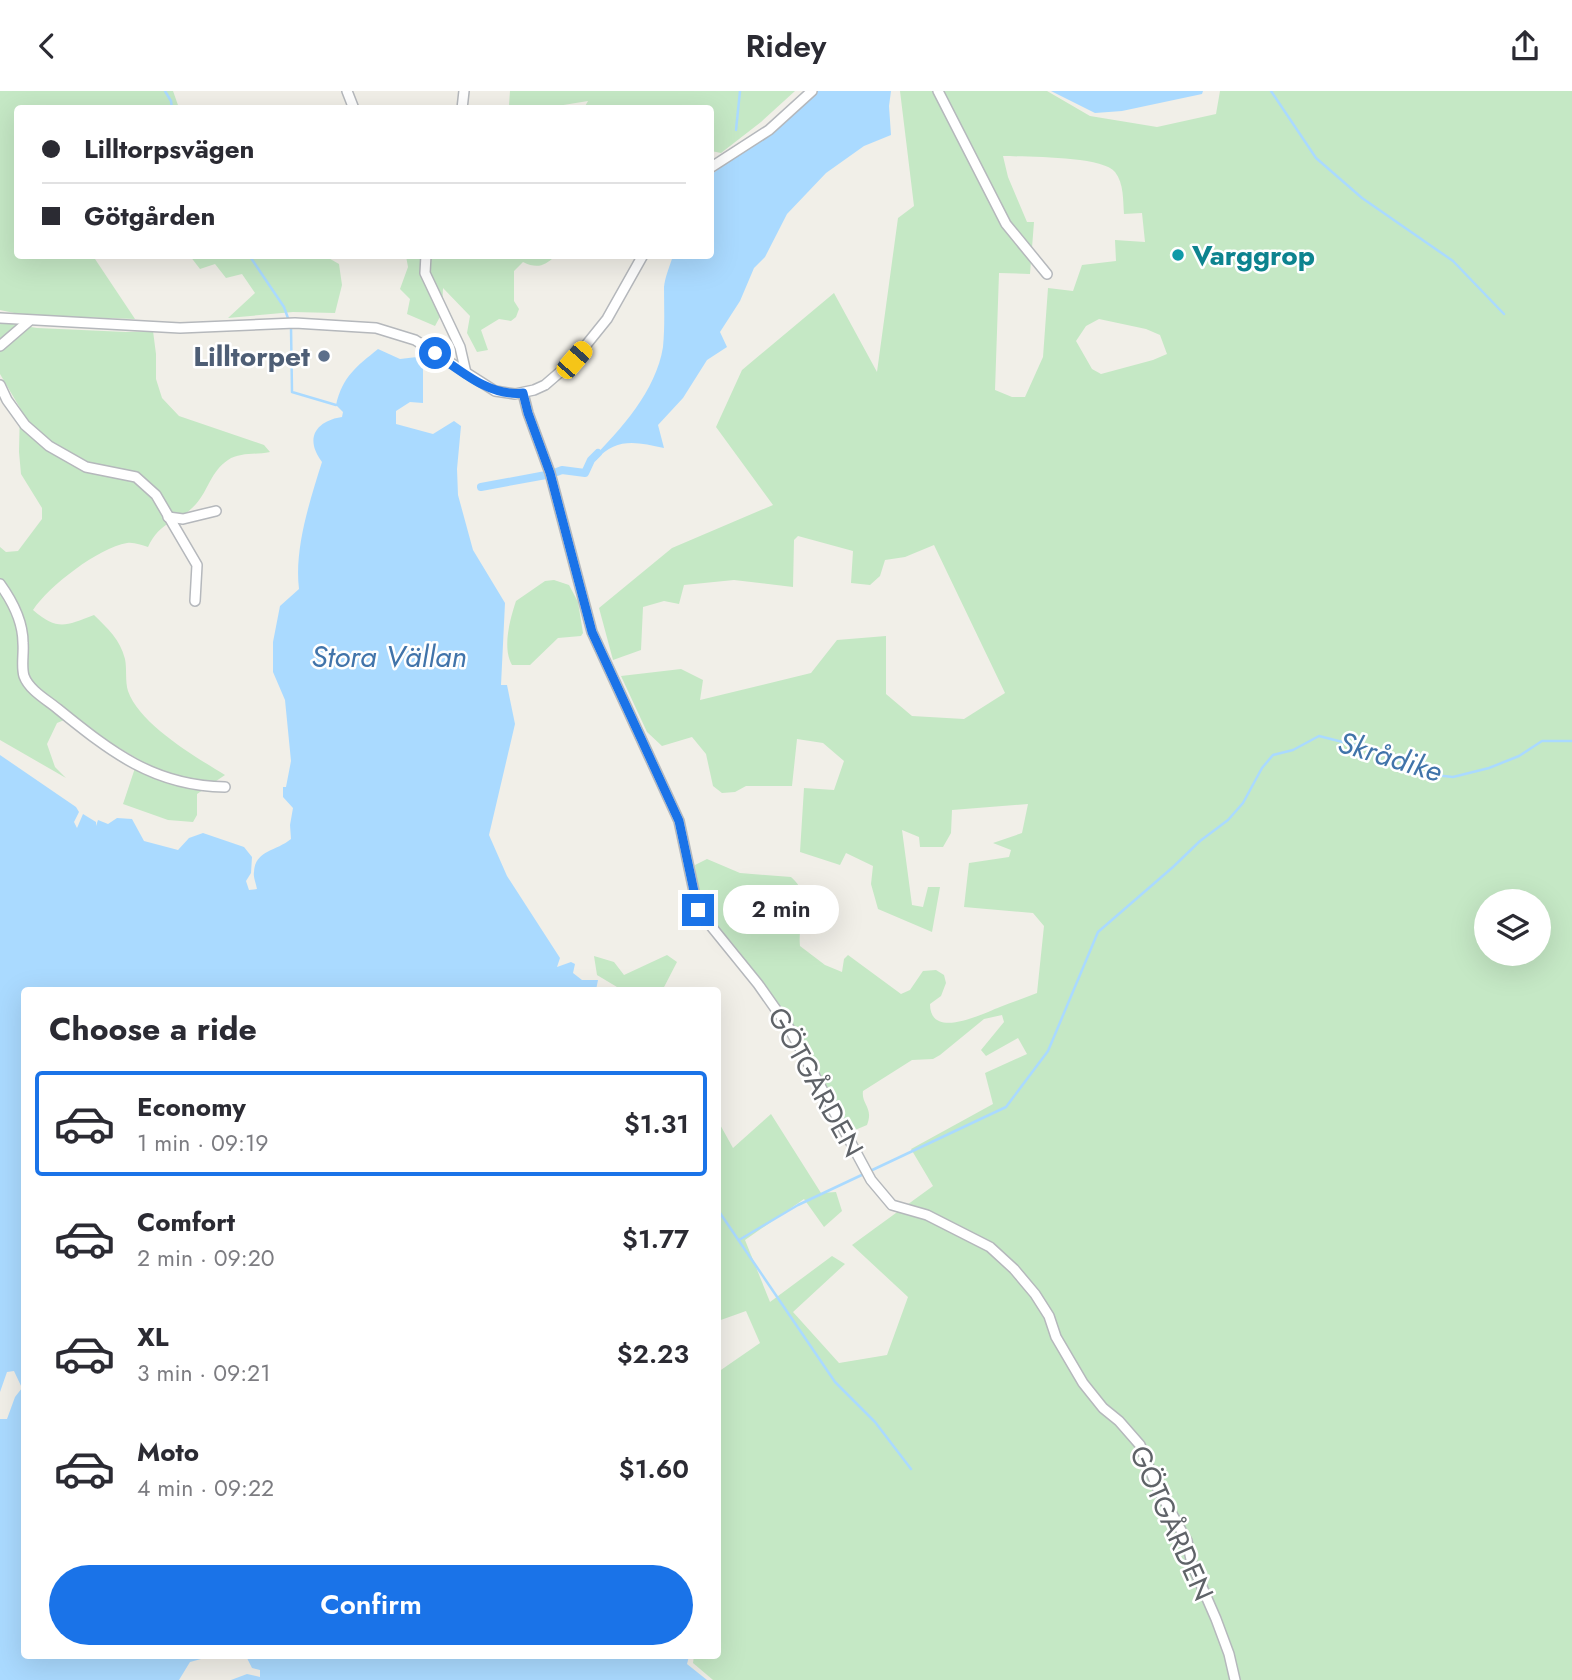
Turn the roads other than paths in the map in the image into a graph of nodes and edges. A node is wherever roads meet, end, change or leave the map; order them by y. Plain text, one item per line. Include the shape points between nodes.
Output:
1 (812, 91) edge
2 (938, 91) edge
3 (714, 164) edge
4 (426, 259) edge
5 (641, 259) edge
6 (1046, 274) dead end
7 (0, 318) edge
8 (29, 321) junction
9 (0, 346) edge
10 (466, 373) junction
11 (0, 385) edge
12 (523, 393) junction
13 (216, 511) dead end
14 (168, 517) junction
15 (0, 584) edge
16 (195, 601) dead end
17 (225, 787) dead end
18 (1235, 1680) edge

1 - 3 street via 769,130
2 - 6 street via 1006,224
4 - 10 street via 425,273 460,347
5 - 12 street via 607,319 574,360 545,385
7 - 8 street
8 - 9 street
8 - 10 street via 180,328 295,323 376,328 415,340
10 - 12 street via 499,392
11 - 14 street via 33,434 48,446 86,467 140,480 156,495
12 - 18 street, GÖTGÅRDEN via 550,473 592,632 679,821 698,910 771,1000 883,1195 892,1205 927,1215 990,1247 1035,1294 1083,1383 1140,1445 1187,1541
13 - 14 street via 183,519
14 - 16 street via 197,565
15 - 17 street via 20,620 24,675 38,693 104,746 136,765 172,780

